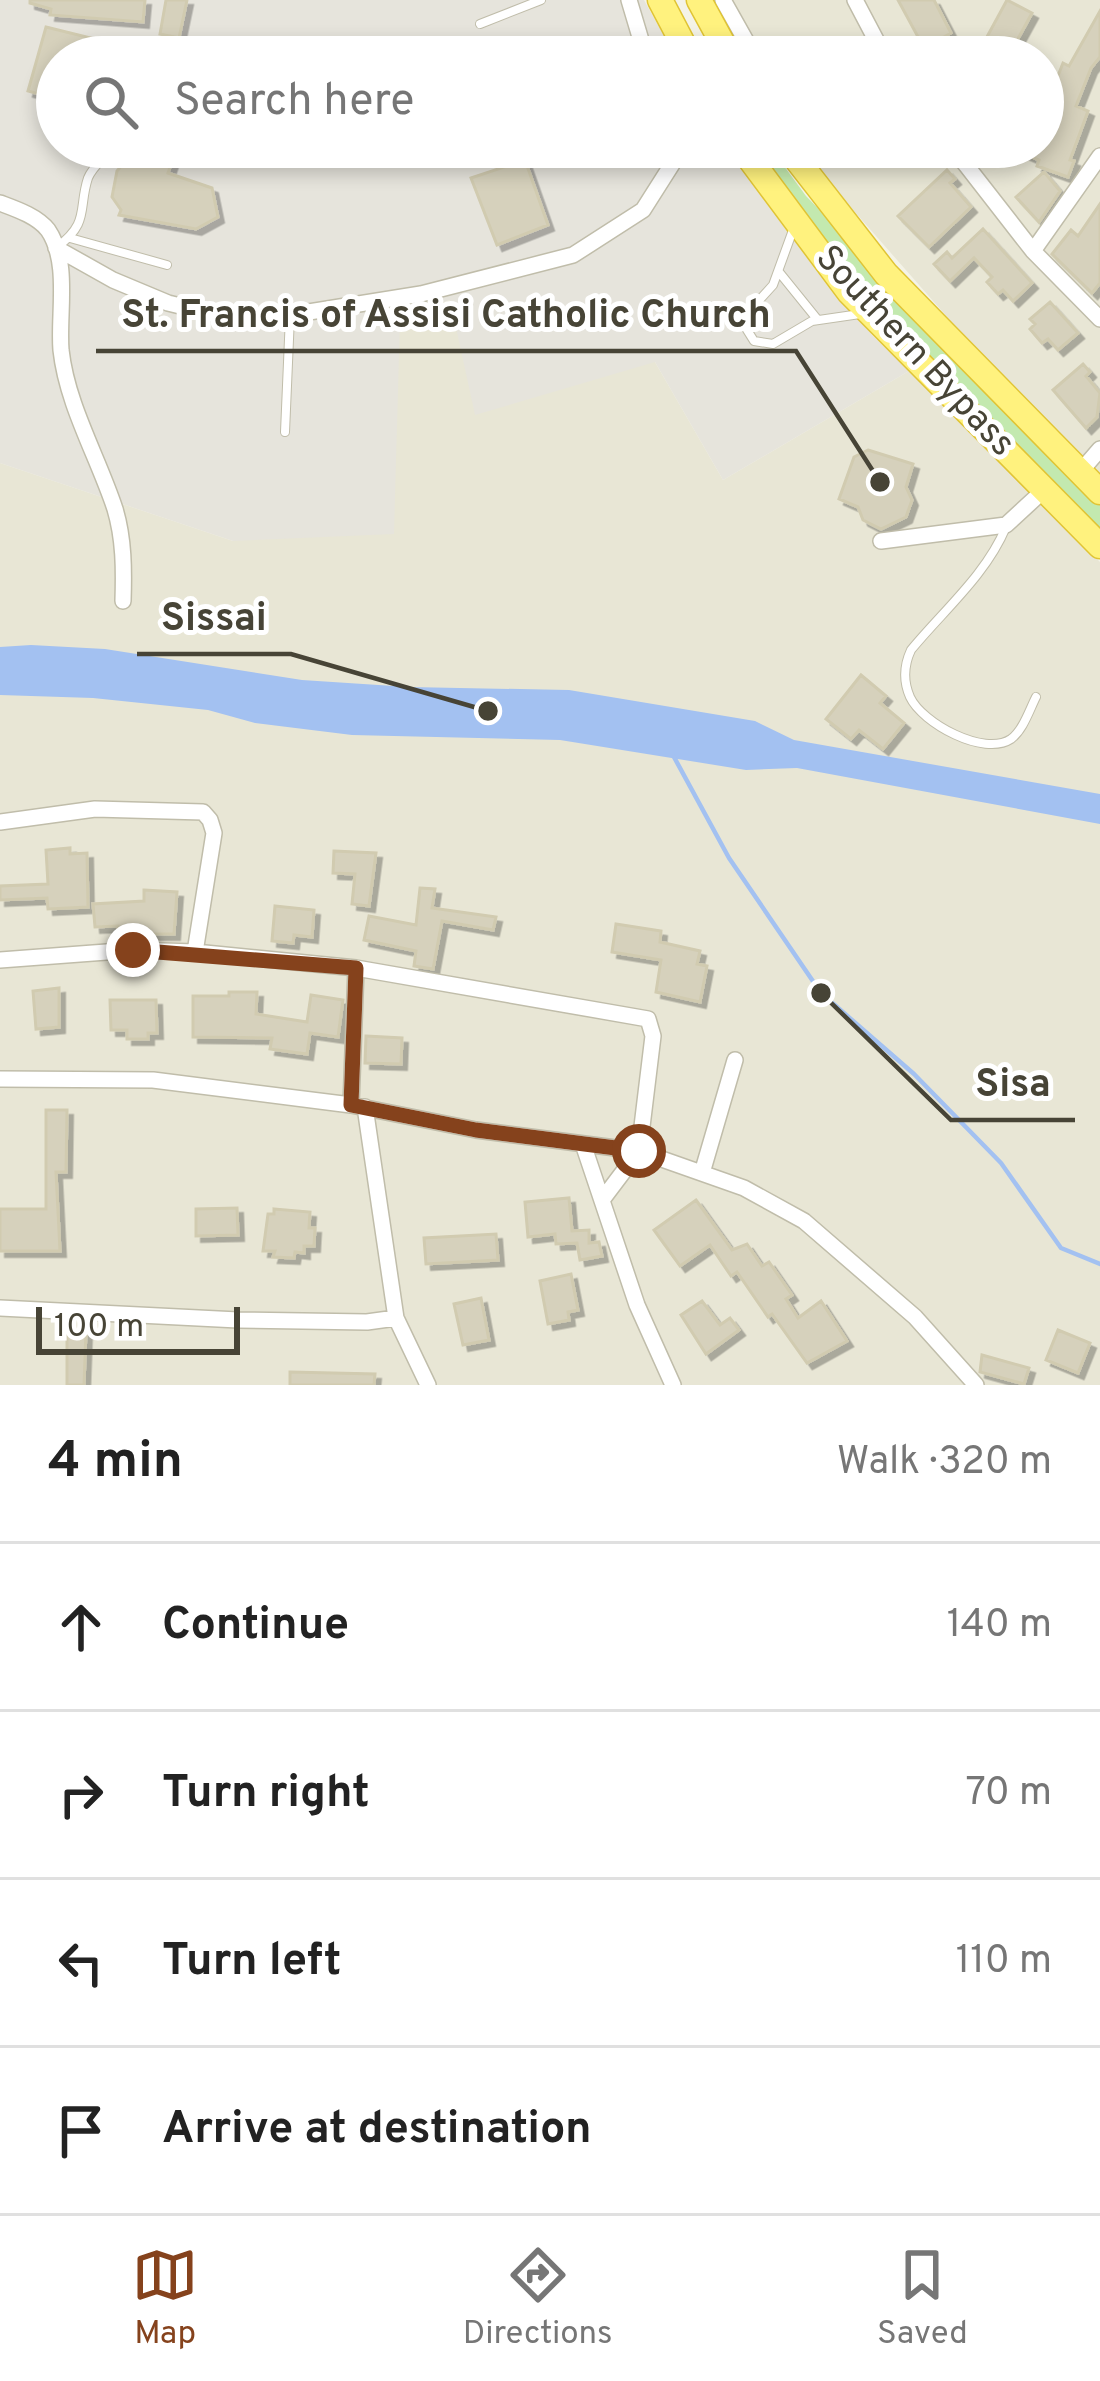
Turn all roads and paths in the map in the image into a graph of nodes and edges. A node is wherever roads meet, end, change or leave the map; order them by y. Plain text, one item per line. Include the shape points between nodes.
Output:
1 (541, 0) edge
2 (629, 0) edge
3 (660, 0) edge
4 (699, 0) edge
5 (723, 0) edge
6 (855, 0) edge
7 (480, 24) dead end
8 (640, 36) edge
9 (679, 36) edge
10 (719, 36) edge
11 (743, 36) edge
12 (874, 36) edge
13 (1100, 156) edge
14 (95, 168) edge
15 (670, 168) edge
16 (756, 168) edge
17 (803, 168) edge
18 (968, 168) edge
19 (0, 202) edge
20 (795, 223) junction
21 (63, 243) junction
22 (1033, 251) junction
23 (167, 265) dead end
24 (779, 272) junction
25 (870, 314) junction
26 (290, 315) junction
27 (817, 319) junction
28 (1100, 319) edge
29 (285, 431) dead end
30 (1100, 449) edge
31 (1080, 472) junction
32 (1044, 490) junction
33 (1100, 492) edge
34 (1006, 525) junction
35 (881, 541) dead end
36 (1100, 546) edge
37 (123, 602) dead end
38 (1036, 697) dead end
39 (0, 822) edge
40 (195, 952) junction
41 (0, 960) edge
42 (356, 968) junction
43 (735, 1060) dead end
44 (0, 1079) edge
45 (358, 1106) junction
46 (583, 1144) junction
47 (639, 1151) junction
48 (702, 1173) junction
49 (602, 1200) junction
50 (0, 1308) edge
51 (396, 1318) junction
52 (428, 1385) edge
53 (673, 1385) edge
54 (976, 1385) edge

1 - 7 lane
2 - 8 street
3 - 9 highway
4 - 10 highway
5 - 11 street
6 - 12 street
13 - 22 street
14 - 21 lane via 84,212
15 - 26 street via 643,210 573,256 421,294
16 - 20 highway, Southern Bypass
17 - 31 highway, Southern Bypass via 886,274
18 - 22 street
19 - 21 street
20 - 24 lane
20 - 25 highway, Southern Bypass
21 - 23 lane
21 - 26 street via 113,280 168,303 217,315
21 - 37 street via 61,349 115,510
22 - 28 street
24 - 27 lane
24 - 27 lane via 749,308 747,332 773,344
25 - 27 lane
25 - 32 highway, Southern Bypass
26 - 29 lane
30 - 31 street
31 - 33 highway, Southern Bypass
32 - 34 street
32 - 36 highway, Southern Bypass
34 - 35 street
34 - 38 lane via 962,594 911,650 906,684 920,712 988,744 1017,733
39 - 40 street via 95,808 203,812 214,833
40 - 41 street
40 - 42 street
42 - 45 street
42 - 47 street via 647,1019 653,1036
43 - 48 street
44 - 45 street via 153,1080
45 - 46 street
45 - 51 street
46 - 47 street
46 - 49 street
47 - 48 street
47 - 49 street
48 - 54 street via 804,1221 915,1317
49 - 53 street
50 - 51 street
51 - 52 street

